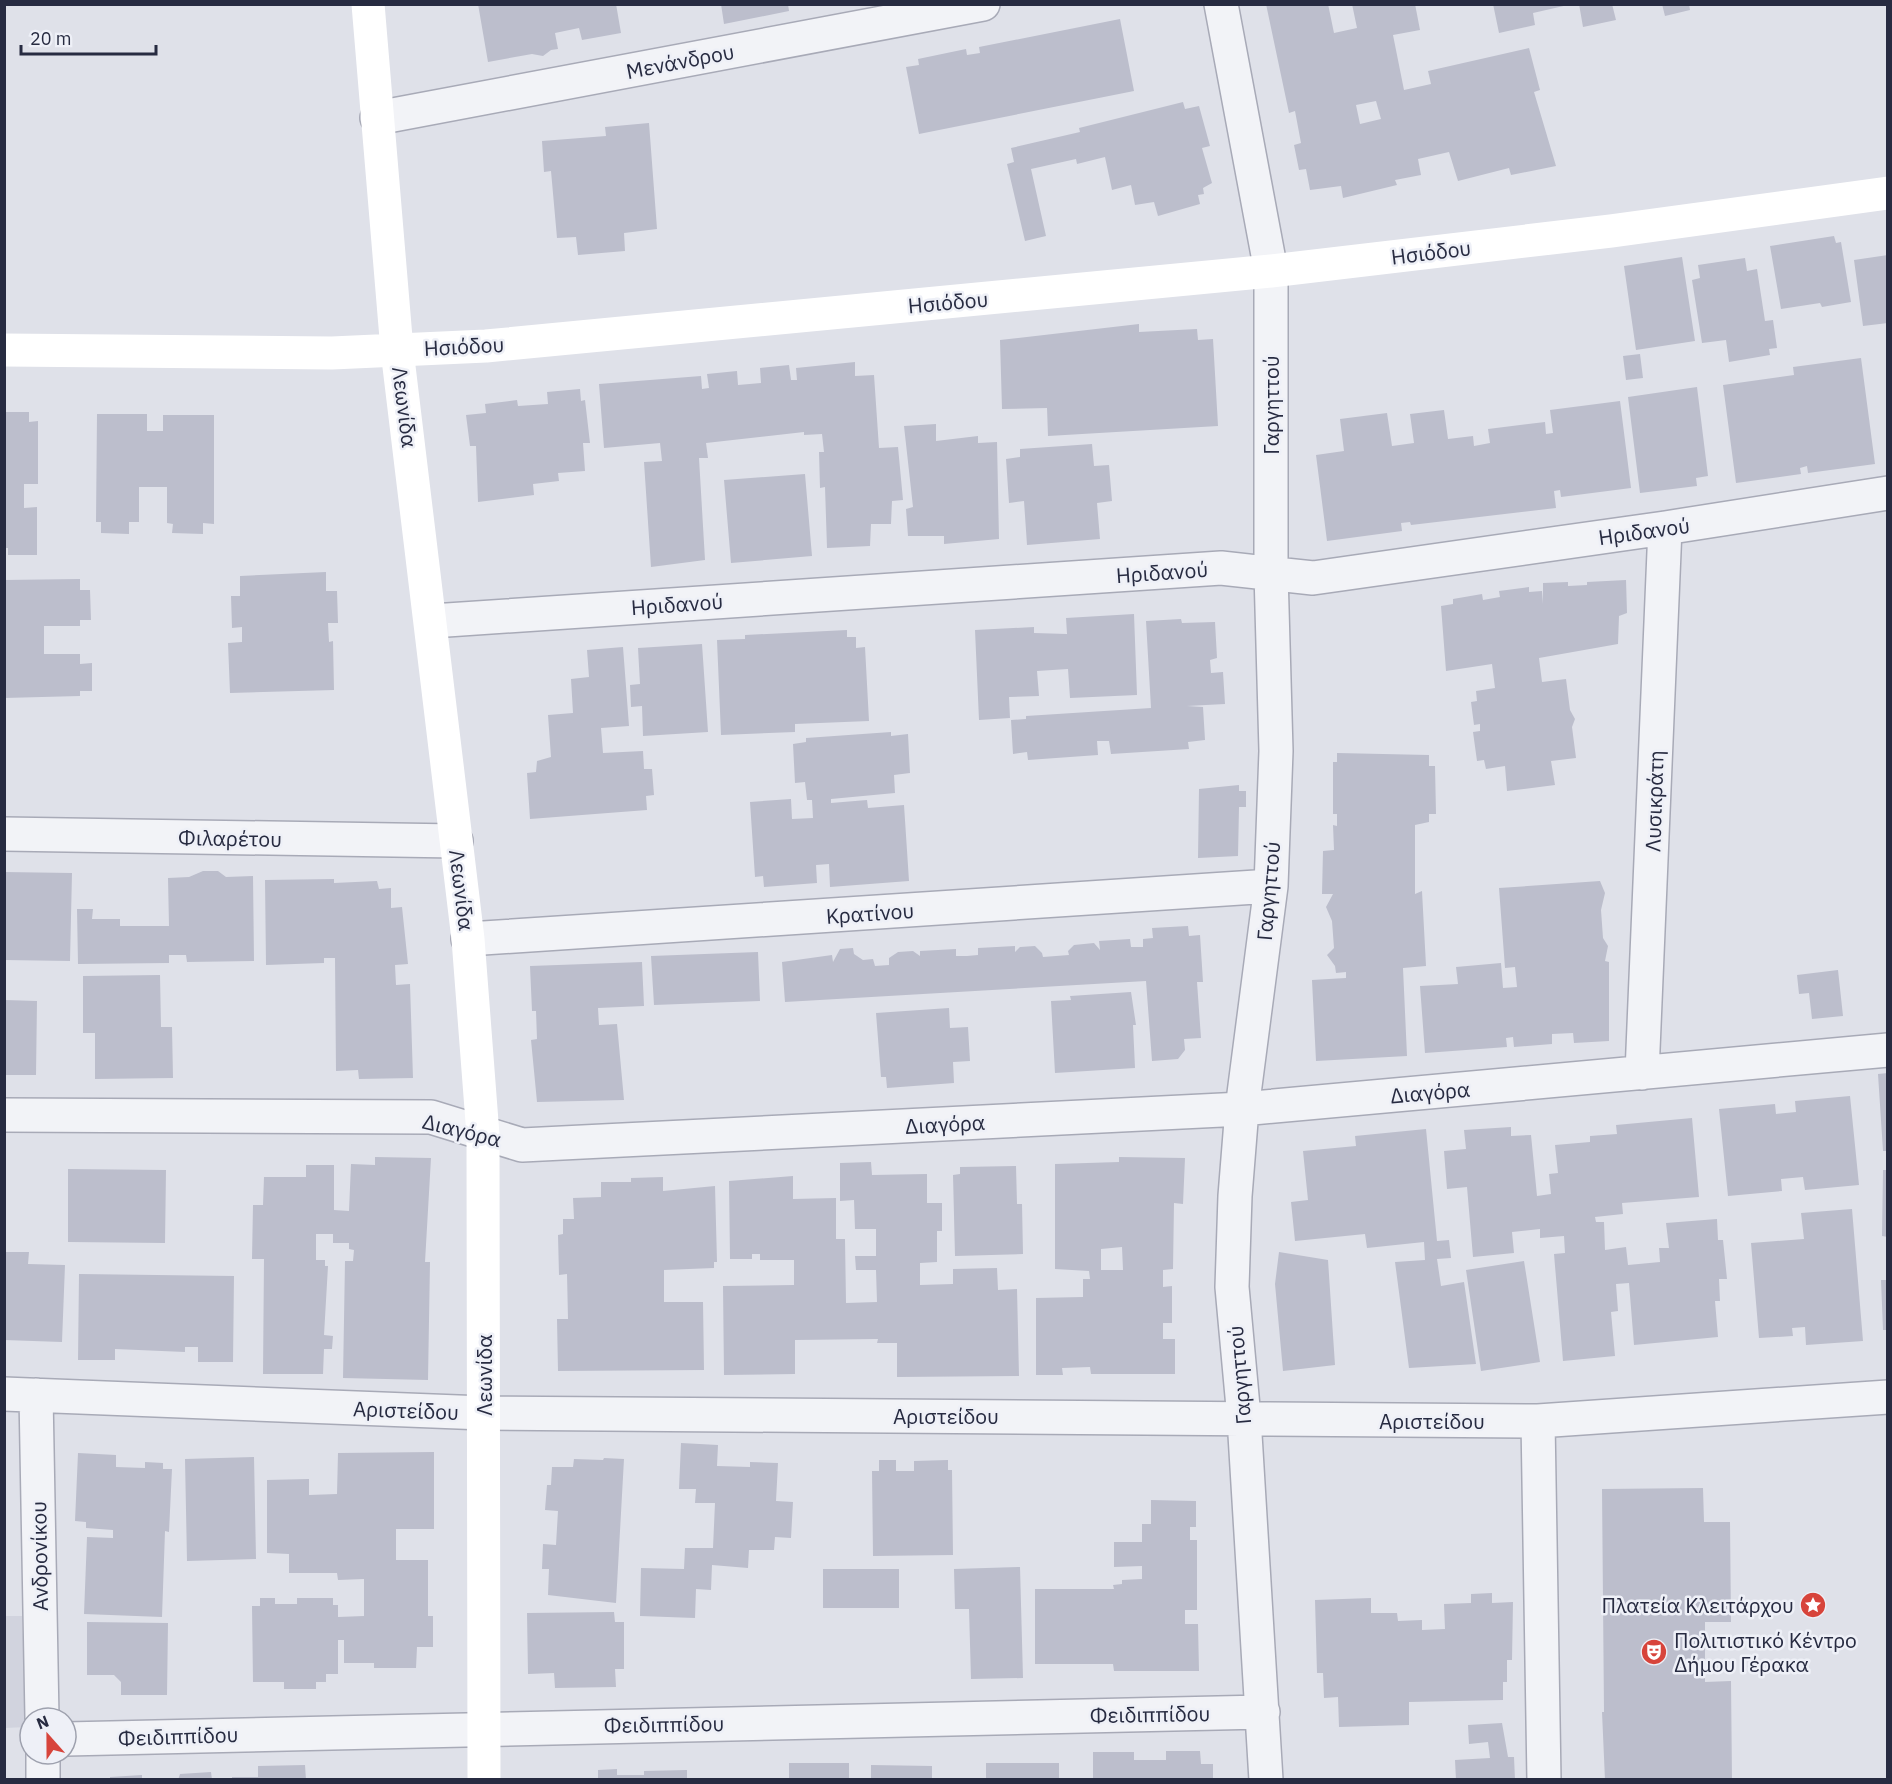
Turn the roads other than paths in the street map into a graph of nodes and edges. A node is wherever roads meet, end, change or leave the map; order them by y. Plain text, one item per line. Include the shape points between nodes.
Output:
1 (368, 4) edge
2 (983, 4) edge
3 (1221, 4) edge
4 (377, 118) junction
5 (1887, 193) edge
6 (1271, 271) junction
7 (4, 350) edge
8 (397, 350) junction
9 (1887, 493) edge
10 (1665, 528) junction
11 (1271, 573) junction
12 (432, 621) junction
13 (4, 834) edge
14 (456, 841) junction
15 (1271, 886) junction
16 (468, 939) junction
17 (1887, 1050) edge
18 (1642, 1073) junction
19 (1242, 1109) junction
20 (4, 1115) edge
21 (483, 1135) junction
22 (20, 1395) edge
23 (1887, 1397) edge
24 (484, 1413) junction
25 (1244, 1418) junction
26 (1538, 1421) junction
27 (41, 1706) edge
28 (1263, 1712) junction
29 (483, 1728) junction
30 (78, 1739) edge
31 (484, 1779) edge
32 (1266, 1779) edge
33 (1544, 1779) edge

1 - 4 street, Λεωνίδα
2 - 4 street, Μενάνδρου
3 - 6 street, Γαργηττού
4 - 8 street, Λεωνίδα
5 - 6 street, Ησιόδου via 1611,231
6 - 8 street, Ησιόδου via 498,345
6 - 11 street, Γαργηττού
7 - 8 street, Ησιόδου
8 - 12 street, Λεωνίδα
9 - 10 street, Ηριδανού
10 - 11 street, Ηριδανού via 1313,578
10 - 18 street, Λυσικράτη
11 - 12 street, Ηριδανού via 1221,568
11 - 15 street, Γαργηττού via 1276,751
12 - 14 street, Λεωνίδα
13 - 14 street, Φιλαρέτου
14 - 16 street, Λεωνίδα
15 - 16 street, Κρατίνου
15 - 19 street, Γαργηττού
16 - 21 street, Λεωνίδα
17 - 18 street, Διαγόρα
18 - 19 street, Διαγόρα
19 - 21 street, Διαγόρα via 522,1145
19 - 25 street, Γαργηττού via 1232,1287
20 - 21 street, Διαγόρα via 431,1118
21 - 24 street, Λεωνίδα
22 - 24 street, Αριστείδου
22 - 27 street, Ανδρονίκου
23 - 26 street, Αριστείδου
24 - 25 street, Αριστείδου
24 - 29 street, Λεωνίδα
25 - 26 street, Αριστείδου
25 - 28 street, Γαργηττού
26 - 33 street
28 - 29 street, Φειδιππίδου
28 - 32 street, Γαργηττού
29 - 30 street, Φειδιππίδου
29 - 31 street, Λεωνίδα

